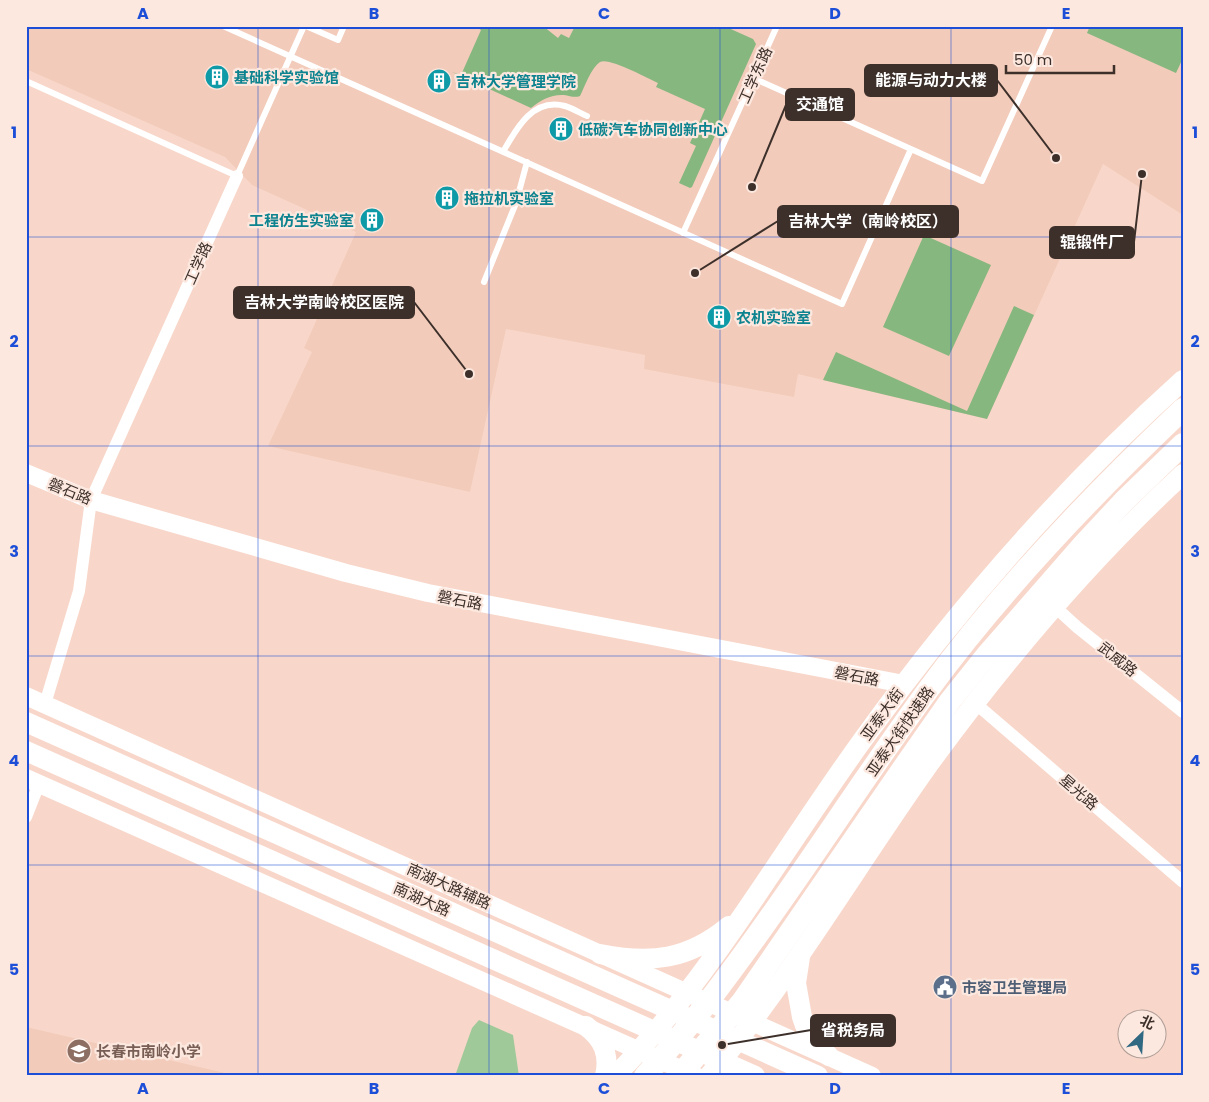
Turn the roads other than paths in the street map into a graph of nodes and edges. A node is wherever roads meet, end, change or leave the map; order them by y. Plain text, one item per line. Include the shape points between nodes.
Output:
1 (223, 26) edge
2 (305, 26) edge
3 (344, 26) edge
4 (777, 26) edge
5 (1052, 26) edge
6 (290, 56) junction
7 (753, 78) junction
8 (26, 82) edge
9 (587, 116) dead end
10 (911, 149) junction
11 (503, 152) junction
12 (526, 162) junction
13 (237, 176) junction
14 (683, 233) junction
15 (484, 282) dead end
16 (1183, 380) edge
17 (1183, 409) edge
18 (1183, 444) edge
19 (26, 473) edge
20 (1183, 474) edge
21 (91, 500) junction
22 (1054, 605) junction
23 (904, 684) junction
24 (26, 696) edge
25 (975, 703) junction
26 (45, 704) junction
27 (1182, 710) edge
28 (26, 722) edge
29 (26, 750) edge
30 (33, 781) edge
31 (26, 817) edge
32 (1183, 882) edge
33 (744, 914) junction
34 (802, 952) junction
35 (600, 954) junction
36 (688, 993) junction
37 (673, 1011) junction
38 (752, 1022) junction
39 (586, 1026) junction
40 (656, 1031) junction
41 (738, 1040) junction
42 (640, 1050) junction
43 (829, 1056) junction
44 (715, 1068) edge
45 (604, 1076) edge
46 (615, 1076) edge
47 (645, 1076) edge
48 (679, 1076) edge
49 (696, 1076) edge
50 (755, 1076) edge
51 (818, 1076) edge
52 (872, 1076) edge

1 - 6 lane
2 - 3 lane via 338,40
2 - 6 lane, 工学路
4 - 7 lane, 工学东路
5 - 10 lane via 982,181
6 - 11 lane
6 - 13 lane, 工学路
7 - 10 lane
7 - 14 lane, 工学东路
8 - 13 lane
9 - 11 lane via 566,106 539,108 517,128
10 - 14 lane via 842,304
11 - 12 lane
12 - 14 lane
12 - 15 lane via 516,203
13 - 21 street, 工学路
16 - 23 main road, 亚泰大街 via 1018,545
17 - 47 highway, 亚泰大街快速路 via 1070,522 966,641 717,990
18 - 48 highway, 亚泰大街快速路 via 1083,545 986,656 950,702 742,1002
19 - 21 street, 磐石路
20 - 22 main road via 1129,525
21 - 23 street, 磐石路 via 428,594
21 - 26 street, 工学路 via 79,591
22 - 25 main road
22 - 27 street, 武威路
23 - 33 main road, 亚泰大街
24 - 26 street, 南湖大路辅路
25 - 32 street, 星光路
25 - 34 main road
26 - 35 street, 南湖大路辅路
28 - 37 main road, 南湖大路
29 - 40 main road, 南湖大路
30 - 31 street
30 - 39 street
33 - 35 main road via 710,941 677,955 643,959
33 - 36 main road, 亚泰大街
34 - 38 main road
34 - 43 main road via 796,984 802,1016 812,1041
35 - 36 street, 南湖大路辅路
36 - 37 main road, 亚泰大街
36 - 38 street, 南湖大路辅路
37 - 40 main road, 亚泰大街
37 - 41 main road, 南湖大路
38 - 41 main road
38 - 43 street, 南湖大路辅路
39 - 42 street
39 - 45 main road via 601,1041 606,1056
40 - 42 main road, 亚泰大街
40 - 44 main road, 南湖大路
41 - 44 main road
41 - 51 main road, 南湖大路
42 - 46 main road, 亚泰大街
42 - 49 street
43 - 52 street, 南湖大路辅路
44 - 50 main road, 南湖大路

